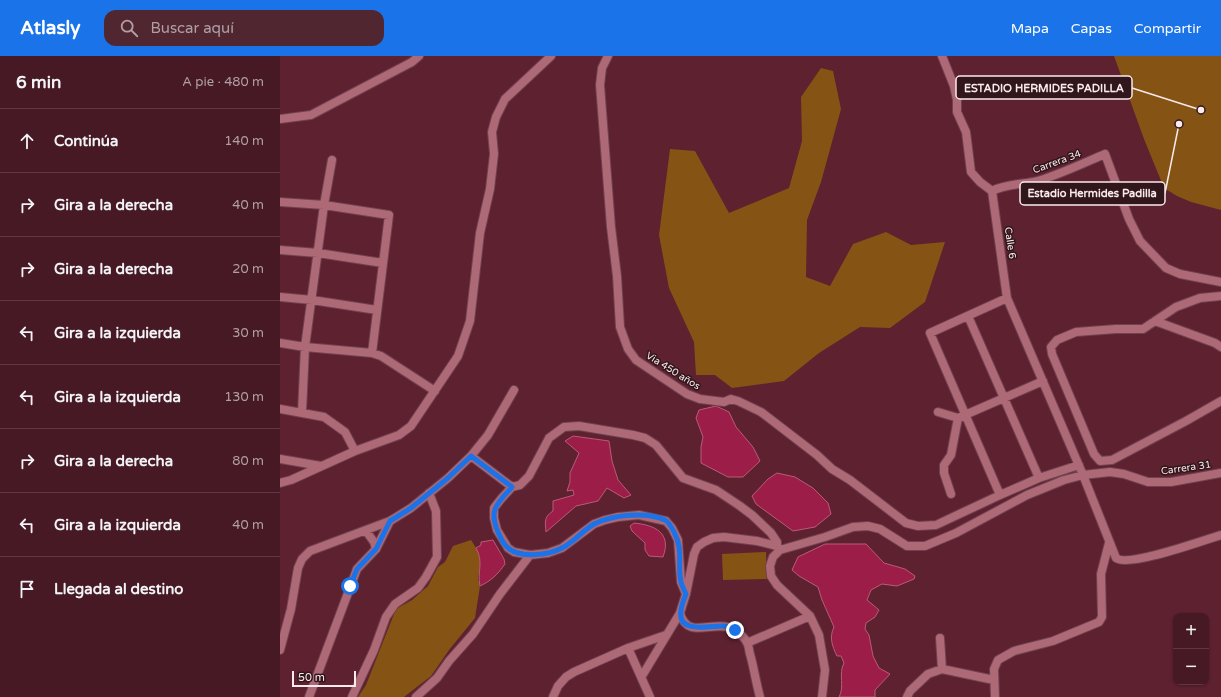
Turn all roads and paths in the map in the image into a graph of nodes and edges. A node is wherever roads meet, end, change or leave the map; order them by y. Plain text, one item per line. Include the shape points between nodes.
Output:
1 (420, 56) edge
2 (551, 56) edge
3 (608, 56) edge
4 (942, 56) edge
5 (280, 119) edge
6 (332, 160) dead end
7 (992, 191) junction
8 (280, 202) edge
9 (324, 205) junction
10 (280, 250) edge
11 (318, 253) junction
12 (383, 263) junction
13 (1221, 282) edge
14 (1221, 296) edge
15 (280, 297) edge
16 (1008, 298) junction
17 (312, 300) junction
18 (377, 310) junction
19 (1168, 312) junction
20 (968, 316) junction
21 (1155, 321) junction
22 (1175, 328) junction
23 (280, 343) edge
24 (305, 347) junction
25 (1221, 347) edge
26 (372, 353) junction
27 (1043, 381) junction
28 (514, 390) dead end
29 (435, 391) junction
30 (1004, 397) junction
31 (1221, 401) edge
32 (280, 409) edge
33 (302, 412) junction
34 (938, 412) dead end
35 (962, 417) junction
36 (355, 451) junction
37 (471, 456) junction
38 (280, 459) edge
39 (1079, 465) junction
40 (321, 466) junction
41 (1221, 473) edge
42 (1083, 474) junction
43 (1039, 478) junction
44 (280, 483) edge
45 (512, 487) junction
46 (429, 493) junction
47 (950, 494) dead end
48 (1000, 495) junction
49 (390, 521) junction
50 (366, 531) junction
51 (1221, 535) edge
52 (1110, 543) junction
53 (779, 548) junction
54 (376, 549) junction
55 (530, 555) junction
56 (686, 594) junction
57 (680, 613) junction
58 (810, 616) junction
59 (666, 635) junction
60 (940, 638) dead end
61 (747, 643) junction
62 (628, 648) junction
63 (280, 650) edge
64 (942, 669) junction
65 (642, 676) junction
66 (994, 680) junction
67 (426, 694) edge
68 (309, 697) edge
69 (352, 697) edge
70 (416, 697) edge
71 (553, 697) edge
72 (650, 697) edge
73 (760, 697) edge
74 (822, 697) edge
75 (907, 697) edge
76 (995, 697) edge

1 - 5 street via 311,115
2 - 29 street via 505,99 496,116 492,132 494,154 490,189 480,233 470,322 458,356
3 - 48 street, Via 450 años via 602,68 600,85 620,327 628,349 636,360 687,394 700,399 724,402 731,399 761,412 817,454 832,469 906,523 918,526 936,525
4 - 7 street via 954,86 957,112 966,132 971,172
6 - 9 street
7 - 13 street, Carrera 34 via 1002,186 1041,180 1105,154 1129,219 1140,240 1166,268 1180,274
7 - 16 street, Calle 6
8 - 9 street
9 - 11 street
9 - 12 street via 389,215
10 - 11 street
11 - 12 street
11 - 17 street
12 - 18 street
14 - 19 street via 1200,298
15 - 17 street
16 - 20 street
16 - 27 street, Calle 6
17 - 18 street
17 - 24 street
18 - 26 street
19 - 21 street
19 - 22 street
20 - 30 street
20 - 35 street via 930,333
21 - 22 street
21 - 31 street via 1143,329 1116,328 1076,332 1057,340 1051,347 1094,454 1100,461 1112,460
22 - 25 street
23 - 24 street
24 - 26 street
24 - 33 street
26 - 29 street via 381,356
27 - 30 street
27 - 39 street, Calle 6
28 - 37 street via 488,435
29 - 36 street via 411,426 399,434
30 - 35 street
30 - 43 street
32 - 33 street
33 - 36 street via 324,417 340,428 345,432
34 - 35 street
35 - 47 street via 951,455 944,465
35 - 48 street
36 - 40 street
37 - 45 street
37 - 46 street
38 - 40 street
39 - 42 street, Calle 6
39 - 43 street, Via 450 años
40 - 44 street
41 - 42 street, Carrera 31 via 1170,482 1148,482 1110,472
42 - 52 street, Calle 6
42 - 53 street, Carrera 31 via 1027,495 956,533 925,546 907,546 880,529 868,526 853,527
43 - 48 street, Via 450 años
45 - 53 street via 520,485 529,476 546,442 564,427 579,426 632,435 645,438 656,445 683,478 716,490 752,515 772,533
45 - 55 street via 494,508 497,530 508,548
46 - 49 street
46 - 69 street via 436,510 437,557 418,588 395,604 386,617
49 - 50 street
49 - 54 street
50 - 54 street
50 - 63 street via 310,551 302,560
51 - 52 street, Calle 6 via 1157,556 1121,561 1116,558
52 - 66 street via 1101,574 1101,620 1053,641 1006,655 998,660 994,669
53 - 56 street via 757,541 724,537 704,542 697,547 694,554
53 - 58 street via 770,566 771,576
54 - 68 street via 357,569
55 - 56 street via 562,548 594,524 605,520 639,515 660,519 666,521 678,540 681,582
55 - 67 street
56 - 57 street
57 - 59 street
57 - 61 street via 682,620 693,628 729,627
58 - 61 street
58 - 74 street via 820,635 825,670
59 - 62 street
59 - 65 street
60 - 64 street
61 - 73 street
62 - 65 street
62 - 71 street via 566,677
64 - 66 street
64 - 75 street via 928,674
65 - 72 street
66 - 76 street
67 - 70 street

